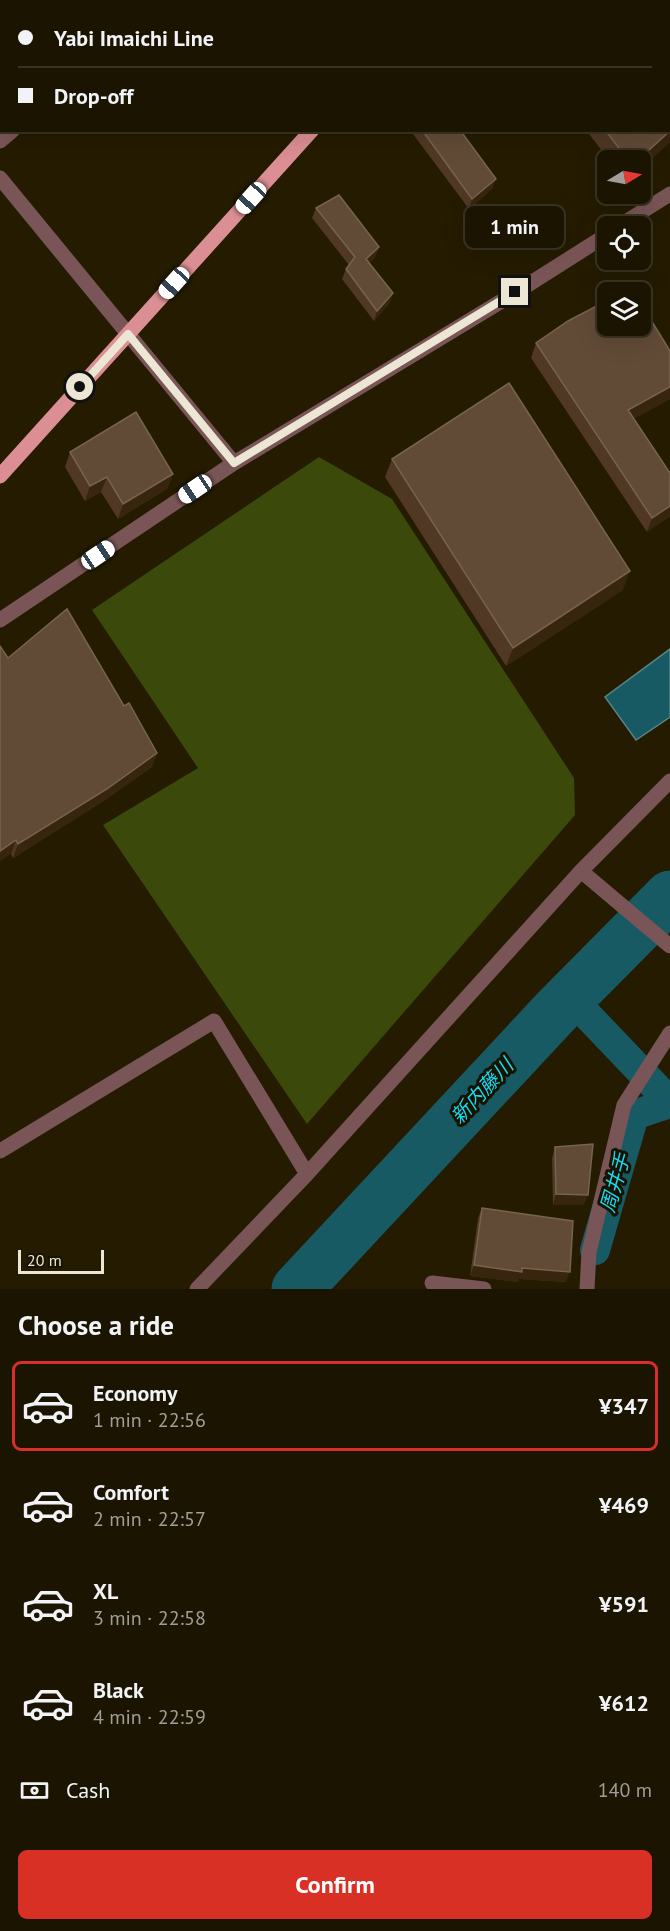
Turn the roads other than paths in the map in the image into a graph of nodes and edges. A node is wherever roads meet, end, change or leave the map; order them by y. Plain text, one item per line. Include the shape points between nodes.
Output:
1 (310, 132) edge
2 (0, 178) edge
3 (670, 194) edge
4 (635, 216) edge
5 (597, 241) edge
6 (128, 334) junction
7 (234, 463) junction
8 (0, 476) edge
9 (0, 620) edge
10 (670, 781) edge
11 (586, 875) junction
12 (670, 946) edge
13 (670, 1033) edge
14 (0, 1151) edge
15 (307, 1174) junction
16 (432, 1283) dead end
17 (197, 1289) edge
18 (484, 1289) edge
19 (587, 1289) edge

1 - 6 main road
2 - 6 street
3 - 4 street
5 - 7 street
6 - 7 street
6 - 8 main road
7 - 9 street
10 - 11 street
11 - 12 street
11 - 15 street
13 - 19 street via 624,1105 588,1252
14 - 15 street via 214,1021
15 - 17 street
16 - 18 street

